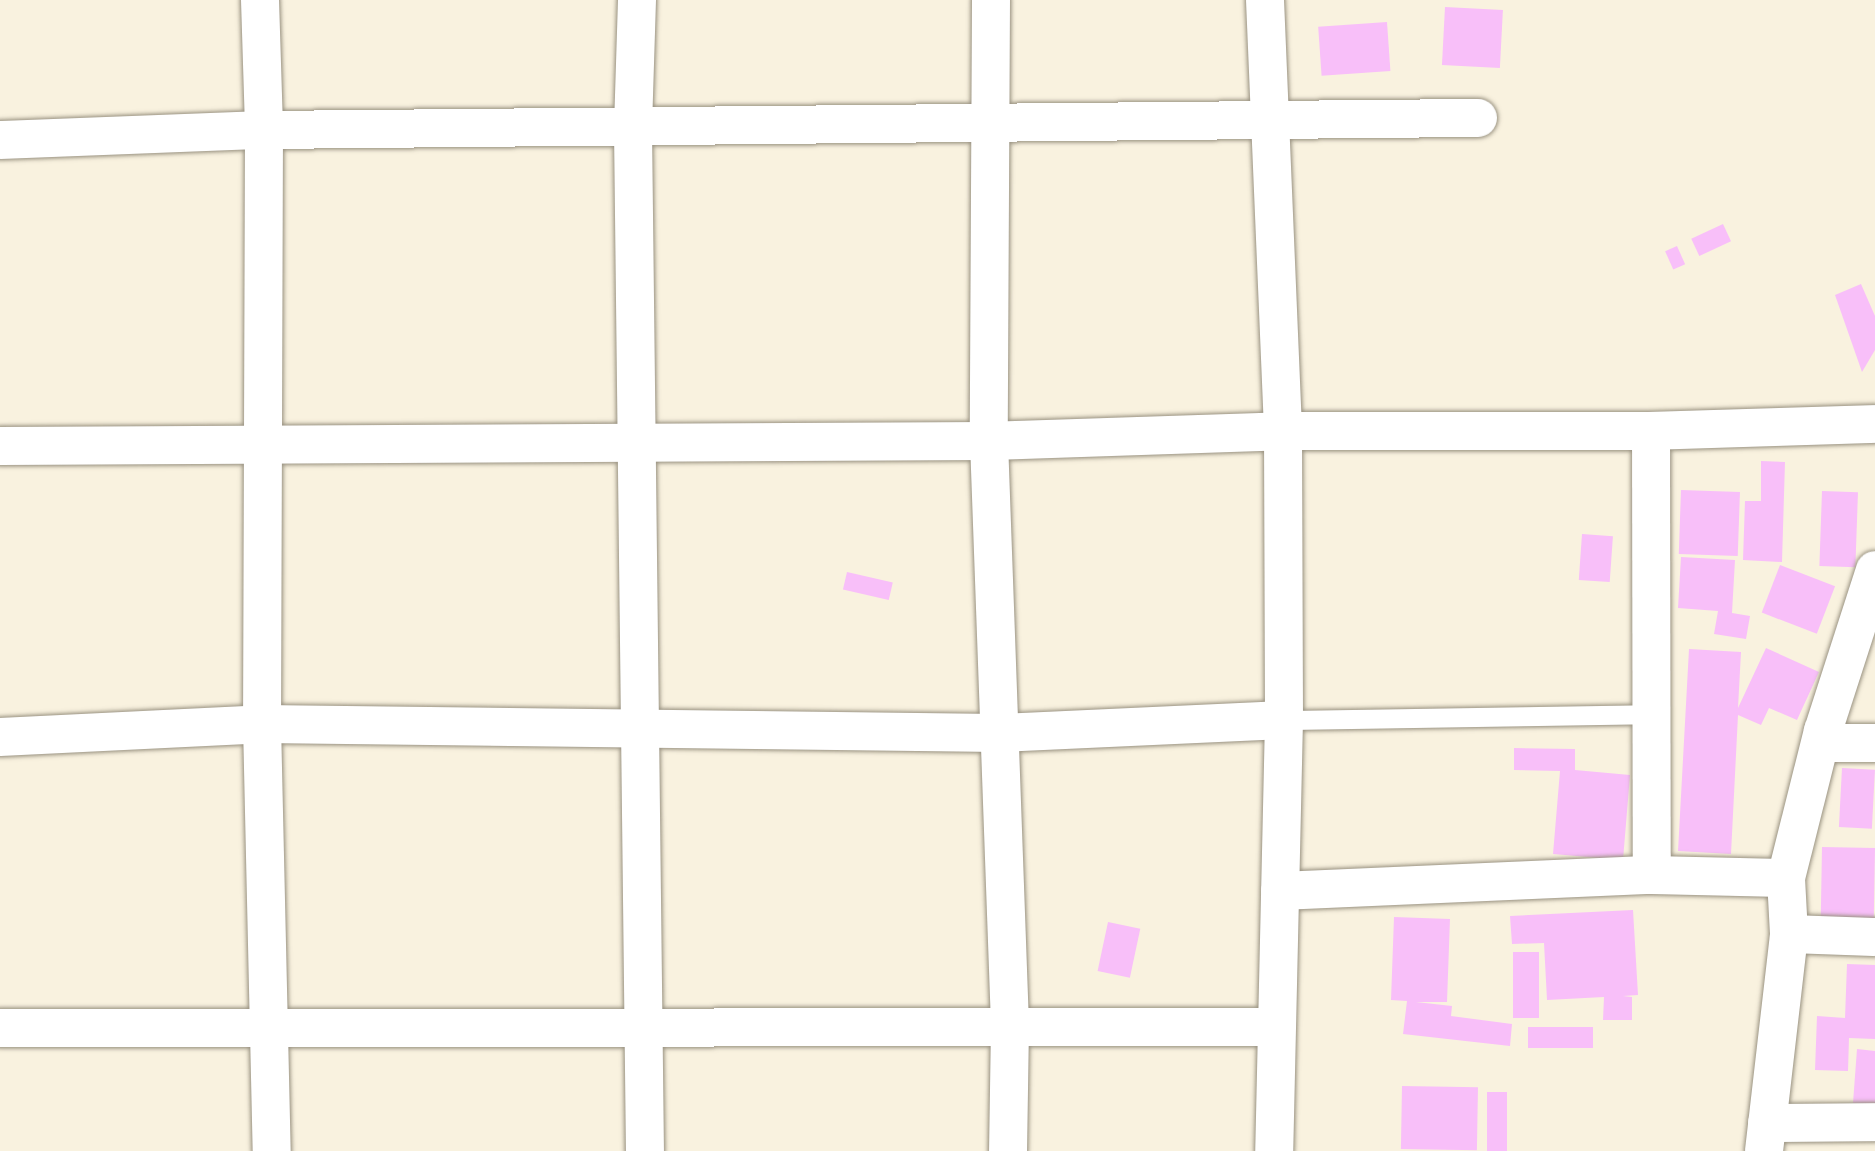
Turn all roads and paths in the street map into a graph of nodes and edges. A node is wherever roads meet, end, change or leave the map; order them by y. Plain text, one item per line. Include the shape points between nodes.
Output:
1 (260, 0) edge
2 (637, 0) edge
3 (991, 0) edge
4 (1265, 0) edge
5 (1267, 118) junction
6 (1478, 118) dead end
7 (992, 126) junction
8 (633, 129) junction
9 (264, 130) junction
10 (0, 140) edge
11 (1875, 424) edge
12 (1283, 431) junction
13 (1651, 431) junction
14 (989, 441) junction
15 (637, 442) junction
16 (261, 444) junction
17 (0, 446) edge
18 (1875, 570) edge
19 (1653, 714) junction
20 (1284, 720) junction
21 (262, 724) junction
22 (641, 730) junction
23 (999, 733) junction
24 (0, 737) edge
25 (1822, 743) junction
26 (1875, 743) edge
27 (1652, 875) junction
28 (1786, 878) junction
29 (1280, 891) junction
30 (1789, 933) junction
31 (1875, 937) edge
32 (645, 1024) junction
33 (269, 1026) junction
34 (1010, 1026) junction
35 (1276, 1027) junction
36 (0, 1028) edge
37 (1875, 1122) edge
38 (1766, 1137) edge
39 (272, 1151) edge
40 (645, 1151) edge
41 (1008, 1151) edge
42 (1274, 1151) edge

1 - 9 street
2 - 8 street
3 - 7 street
4 - 5 street
5 - 6 street
5 - 7 street
5 - 12 street
7 - 8 street
7 - 14 street
8 - 9 street
8 - 15 street
9 - 10 street
9 - 16 street
11 - 13 street
12 - 13 street
12 - 14 street
12 - 20 street
13 - 19 street
14 - 15 street
14 - 23 street
15 - 16 street
15 - 22 street
16 - 17 street
16 - 21 street
18 - 25 street
19 - 20 lane
19 - 27 street
20 - 23 street
20 - 29 street
21 - 22 street
21 - 24 street
21 - 33 street
22 - 23 street
22 - 32 street
23 - 34 street
25 - 26 street
25 - 28 street
27 - 28 street
27 - 29 street
28 - 30 street
29 - 35 street
30 - 31 street
30 - 38 street
32 - 33 street
32 - 34 street
32 - 40 street
33 - 36 street
33 - 39 street
34 - 35 street
34 - 41 street
35 - 42 street
37 - 38 street

